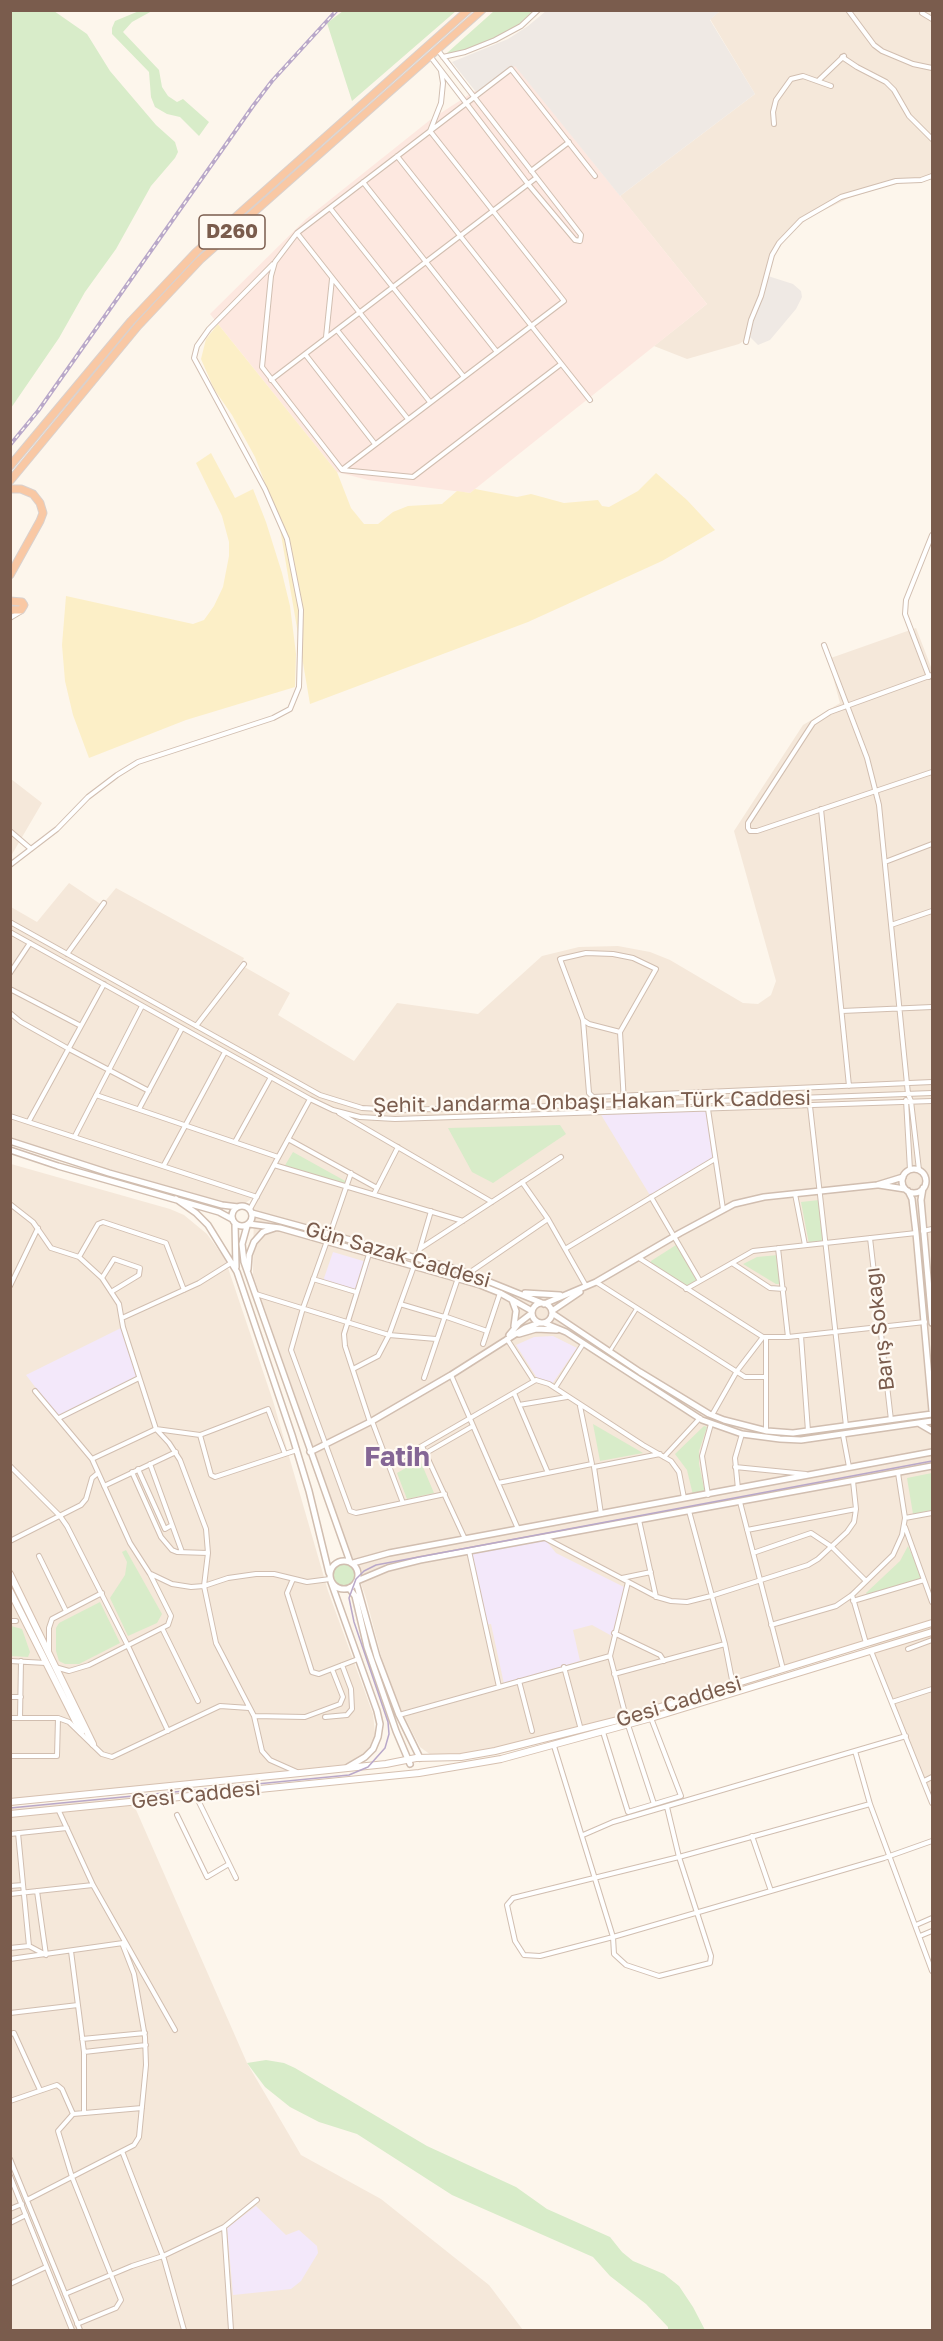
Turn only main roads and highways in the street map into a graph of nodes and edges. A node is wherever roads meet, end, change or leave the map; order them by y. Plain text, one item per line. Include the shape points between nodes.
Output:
1 (468, 10) edge
2 (482, 10) edge
3 (10, 466) edge
4 (10, 481) edge
5 (10, 489) edge
6 (10, 575) edge
7 (10, 601) edge
8 (10, 610) edge
9 (10, 1574) edge
10 (10, 1591) edge
11 (933, 1623) edge
12 (933, 1632) edge
13 (627, 1721) junction
14 (81, 1732) road end
15 (93, 1744) road end
16 (421, 1758) junction
17 (410, 1761) junction
18 (420, 1772) junction
19 (10, 1802) edge
20 (10, 1814) edge

1 - 3 highway, D260 via 196,252 131,321
2 - 4 highway, D260 via 200,260 138,326
5 - 6 highway via 33,494 43,513
7 - 8 highway via 23,603 24,607
9 - 15 main road
10 - 14 main road
11 - 13 main road, Gesi Caddesi
12 - 13 main road, Gesi Caddesi via 651,1718
13 - 16 main road, Gesi Caddesi via 472,1756
13 - 18 main road, Gesi Caddesi via 554,1746
16 - 17 main road, Gesi Caddesi
16 - 18 main road via 426,1766
17 - 18 main road via 411,1770
17 - 19 main road, Gesi Caddesi
18 - 20 main road, Gesi Caddesi

